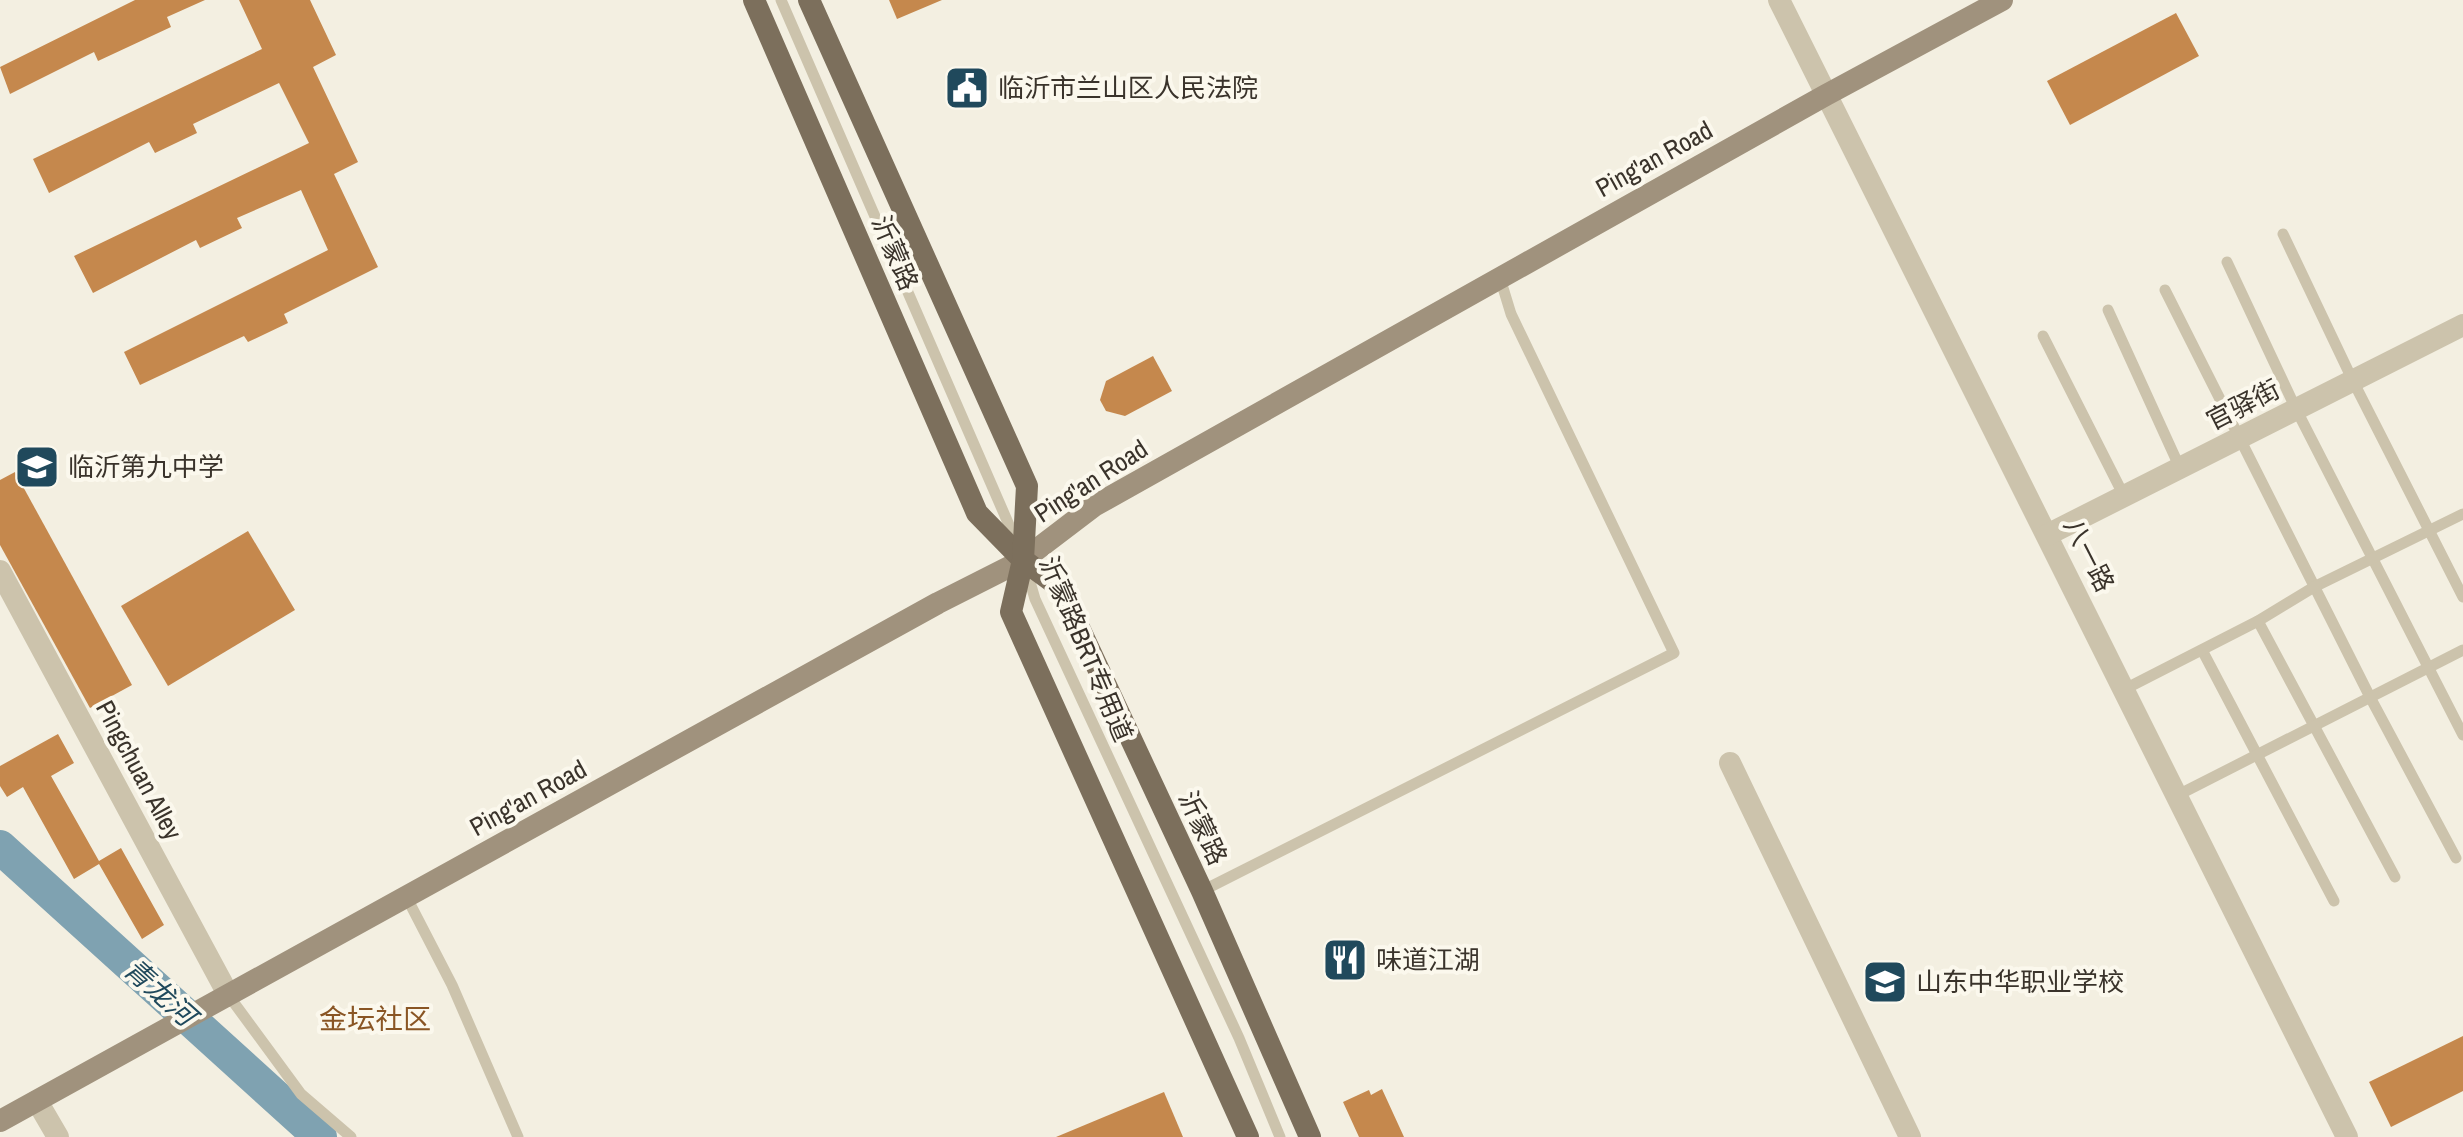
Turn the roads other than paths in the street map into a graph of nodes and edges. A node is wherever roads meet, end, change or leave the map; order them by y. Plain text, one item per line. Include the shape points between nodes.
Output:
1 (754, 0) edge
2 (781, 0) edge
3 (809, 0) edge
4 (1779, 0) edge
5 (2002, 0) edge
6 (1826, 95) junction
7 (2283, 234) dead end
8 (2227, 262) dead end
9 (1500, 278) junction
10 (2165, 290) dead end
11 (2108, 310) dead end
12 (2463, 325) edge
13 (2043, 336) dead end
14 (2353, 381) junction
15 (2296, 409) junction
16 (2239, 438) junction
17 (2180, 468) junction
18 (2124, 496) junction
19 (2463, 514) edge
20 (2430, 531) junction
21 (2047, 535) junction
22 (2372, 559) junction
23 (1023, 560) junction
24 (0, 571) edge
25 (2314, 587) junction
26 (2463, 597) edge
27 (2258, 621) junction
28 (2202, 650) junction
29 (2463, 650) edge
30 (2428, 668) junction
31 (2125, 689) junction
32 (2370, 697) junction
33 (2314, 726) junction
34 (2463, 735) edge
35 (2256, 755) junction
36 (1730, 763) dead end
37 (2178, 795) junction
38 (2456, 858) dead end
39 (2395, 877) dead end
40 (1202, 891) junction
41 (407, 898) junction
42 (2334, 901) dead end
43 (229, 996) junction
44 (37, 1101) junction
45 (0, 1121) edge
46 (58, 1137) edge
47 (351, 1137) edge
48 (518, 1137) edge
49 (1248, 1137) edge
50 (1280, 1137) edge
51 (1310, 1137) edge
52 (1910, 1137) edge
53 (2347, 1137) edge

1 - 23 main road, 沂蒙路 via 977,513
2 - 23 lane, 沂蒙路BRT专用道
3 - 23 main road, 沂蒙路 via 1027,486
4 - 6 street, 八一路
5 - 6 main road, Ping'an Road
6 - 9 main road, Ping'an Road
6 - 21 street, 八一路
7 - 14 lane
8 - 15 lane
9 - 23 main road, Ping'an Road via 1094,506
9 - 40 lane via 1511,314 1674,653
10 - 16 lane
11 - 17 lane
12 - 14 street, 官驿街
13 - 18 lane
14 - 15 street, 官驿街
14 - 20 lane
15 - 16 street, 官驿街
15 - 22 lane
16 - 17 street, 官驿街
16 - 25 lane
17 - 18 street, 官驿街
18 - 21 street, 官驿街
19 - 20 lane
20 - 22 lane
20 - 26 lane
21 - 31 street, 八一路
22 - 25 lane
22 - 30 lane
23 - 40 main road, 沂蒙路 via 1060,587
23 - 41 main road, Ping'an Road
23 - 49 main road, 沂蒙路 via 1011,612
23 - 50 lane, 沂蒙路BRT专用道 via 1035,599
24 - 43 street, Pingchuan Alley
25 - 27 lane
25 - 32 lane
27 - 28 lane
27 - 33 lane
28 - 31 lane
28 - 35 lane
29 - 30 lane
30 - 32 lane
30 - 34 lane
31 - 37 street, 八一路
32 - 33 lane
32 - 38 lane
33 - 35 lane
33 - 39 lane
35 - 37 lane
35 - 42 lane
36 - 52 street
37 - 53 street, 八一路
40 - 51 main road, 沂蒙路
41 - 43 main road, Ping'an Road
41 - 48 lane via 452,985
43 - 44 main road, Ping'an Road
43 - 47 lane via 301,1094
44 - 45 main road
44 - 46 street

